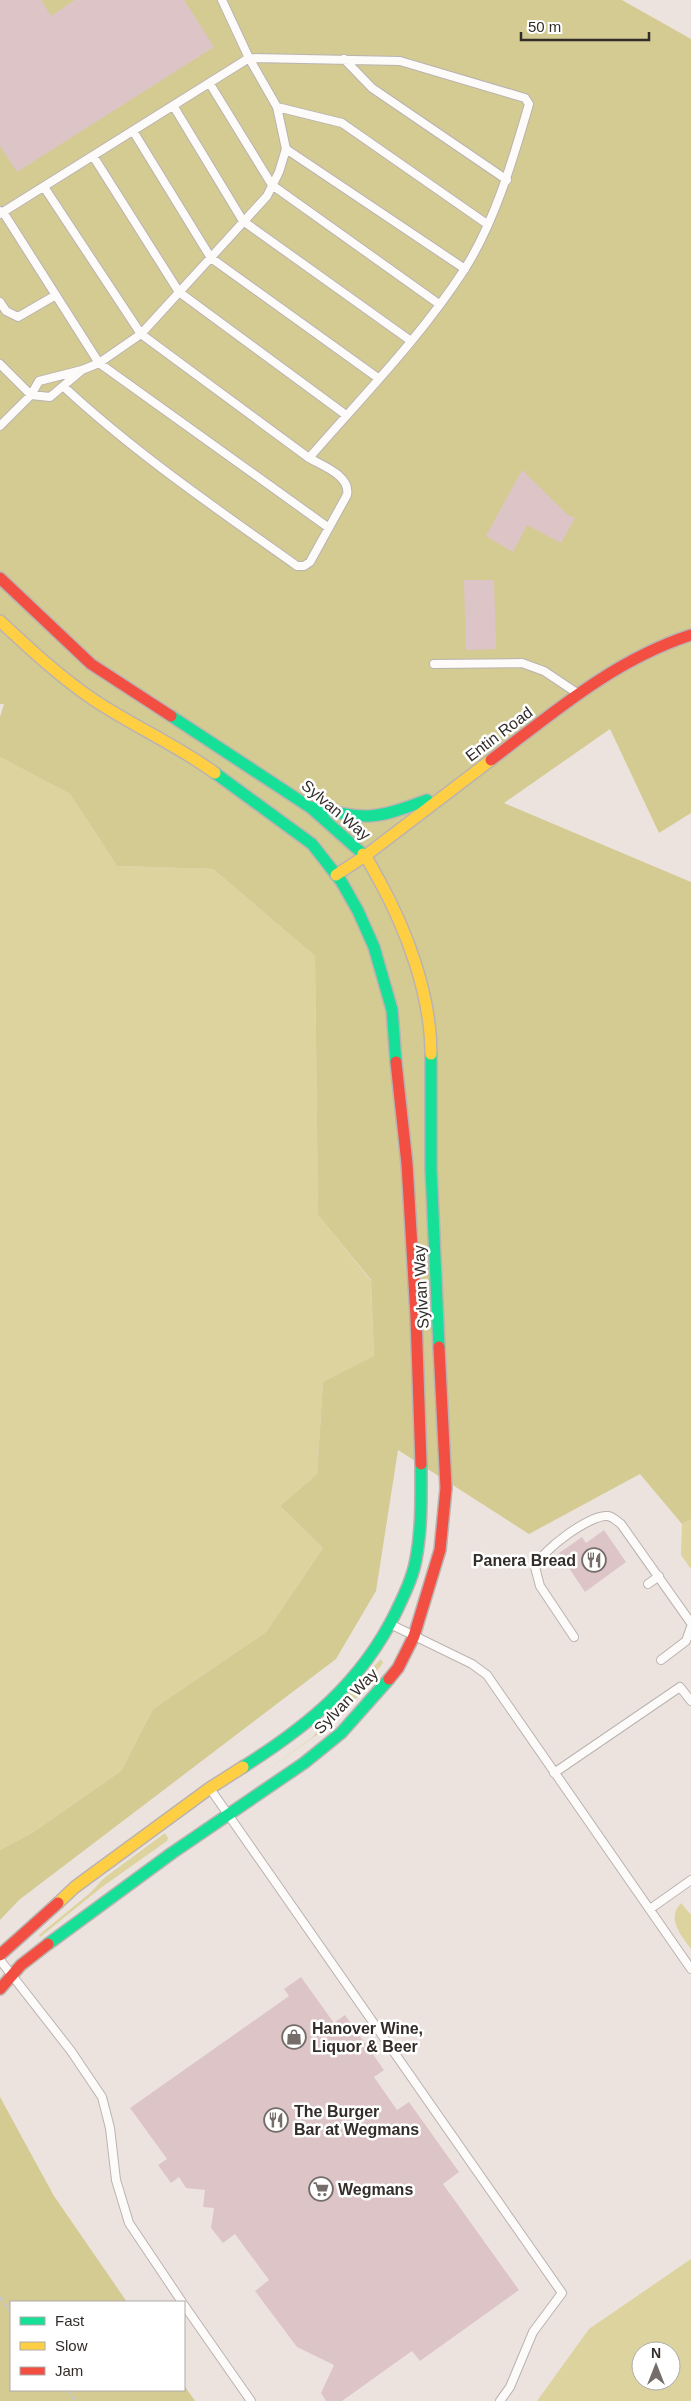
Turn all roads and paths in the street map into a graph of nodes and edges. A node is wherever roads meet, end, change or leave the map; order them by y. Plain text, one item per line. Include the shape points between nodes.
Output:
1 (222, 0) edge
2 (249, 58) junction
3 (344, 59) junction
4 (210, 84) junction
5 (174, 107) junction
6 (277, 107) junction
7 (133, 131) junction
8 (286, 150) junction
9 (93, 156) junction
10 (507, 180) junction
11 (272, 185) junction
12 (44, 186) junction
13 (1, 212) edge
14 (243, 221) junction
15 (487, 224) junction
16 (211, 258) junction
17 (465, 269) junction
18 (178, 292) junction
19 (56, 295) junction
20 (0, 302) edge
21 (439, 304) junction
22 (141, 334) junction
23 (410, 341) junction
24 (99, 363) junction
25 (0, 364) edge
26 (82, 370) junction
27 (378, 378) junction
28 (63, 386) junction
29 (31, 395) junction
30 (346, 415) junction
31 (0, 426) edge
32 (309, 458) junction
33 (329, 528) junction
34 (0, 578) edge
35 (0, 621) edge
36 (691, 635) edge
37 (434, 664) dead end
38 (578, 694) junction
39 (451, 790) junction
40 (296, 798) junction
41 (365, 856) junction
42 (336, 875) junction
43 (440, 1335) junction
44 (416, 1338) junction
45 (659, 1576) junction
46 (648, 1584) dead end
47 (691, 1623) edge
48 (390, 1624) junction
49 (691, 1627) edge
50 (414, 1636) junction
51 (574, 1637) dead end
52 (661, 1660) dead end
53 (691, 1701) edge
54 (554, 1773) junction
55 (210, 1788) junction
56 (228, 1814) junction
57 (691, 1880) edge
58 (650, 1909) junction
59 (0, 1955) edge
60 (0, 1960) edge
61 (691, 1969) edge
62 (13, 1974) junction
63 (0, 1989) edge
64 (0, 2298) edge
65 (181, 2301) edge
66 (185, 2307) edge
67 (10, 2311) edge
68 (251, 2401) edge
69 (500, 2401) edge

1 - 2 lane
2 - 3 lane
2 - 4 lane
2 - 6 lane
3 - 10 lane via 372,88
3 - 10 lane via 400,60 525,98 529,104
4 - 5 lane
4 - 11 lane
5 - 7 lane
5 - 14 lane
6 - 8 lane
6 - 15 lane via 342,123
7 - 9 lane
7 - 16 lane
8 - 11 lane
8 - 17 lane
9 - 12 lane
9 - 18 lane
10 - 15 lane
11 - 14 lane via 267,196
11 - 21 lane
12 - 13 lane
12 - 22 lane
13 - 19 lane
14 - 16 lane
14 - 23 lane
15 - 17 lane
16 - 18 lane
16 - 27 lane
17 - 21 lane
18 - 22 lane
18 - 30 lane
19 - 20 lane via 18,317 6,311
19 - 24 lane
21 - 23 lane
22 - 24 lane
22 - 32 lane
23 - 27 lane
24 - 26 lane
24 - 33 lane
25 - 29 lane
26 - 28 lane
26 - 29 lane via 38,381
27 - 30 lane
28 - 29 lane via 50,397
28 - 33 lane via 98,419 164,471 296,566 310,562
29 - 31 lane
30 - 32 lane
32 - 33 lane via 345,480 348,488
34 - 40 street, Sylvan Way via 91,664
35 - 42 street, Sylvan Way via 50,667 94,700 163,739 264,807 312,844
36 - 38 street, Entin Road via 638,654
37 - 38 lane via 522,663 544,671
38 - 39 street, Entin Road
39 - 40 street via 382,816 345,816
39 - 41 street, Entin Road
40 - 41 street, Sylvan Way
41 - 42 street, Entin Road
41 - 43 street, Sylvan Way via 398,917 429,1021 431,1169
42 - 44 street, Sylvan Way via 358,911 374,947 392,1010 407,1164
43 - 44 street
43 - 50 street, Sylvan Way via 445,1511 440,1550
44 - 48 street, Sylvan Way via 422,1512 416,1560
45 - 46 lane
45 - 47 lane
45 - 51 lane via 621,1524 608,1516 592,1520 546,1551 535,1567 537,1580
48 - 50 lane
48 - 55 street, Sylvan Way via 361,1668 324,1709 290,1737
49 - 52 lane via 686,1641
50 - 54 lane via 472,1664 487,1676
50 - 56 street, Sylvan Way via 384,1688 341,1733 304,1763
53 - 54 lane via 680,1687
54 - 58 lane
55 - 56 lane
55 - 59 street, Sylvan Way via 75,1887
56 - 62 street, Sylvan Way via 93,1910
56 - 69 lane via 562,2293 533,2332 510,2387
57 - 58 lane
58 - 61 lane
60 - 62 lane
62 - 63 street, Sylvan Way
62 - 65 lane via 102,2097 110,2128 116,2180 129,2223
64 - 67 path
66 - 68 lane

